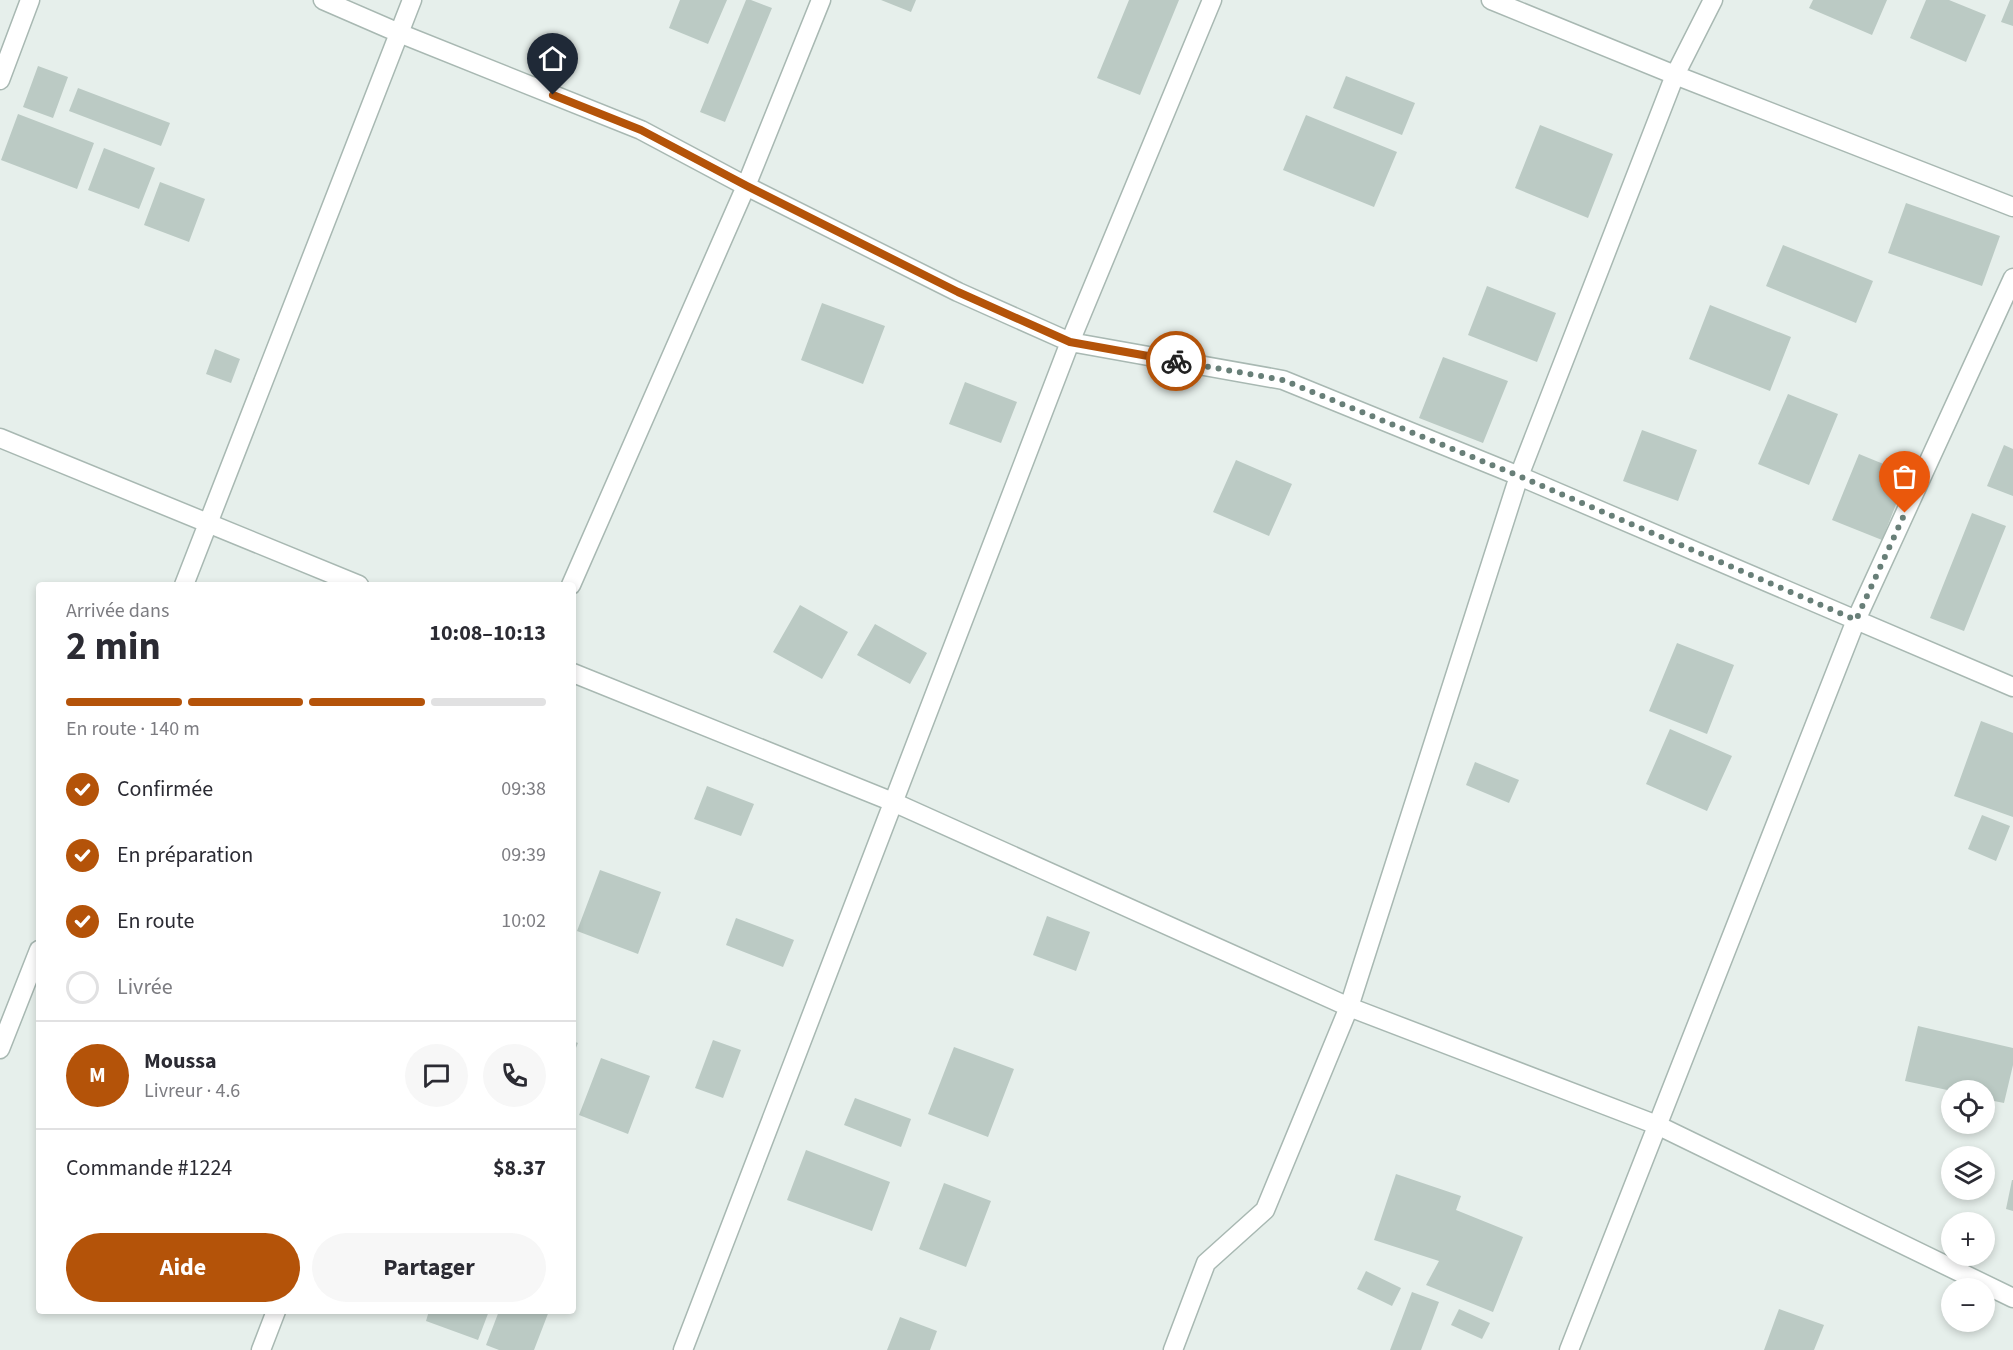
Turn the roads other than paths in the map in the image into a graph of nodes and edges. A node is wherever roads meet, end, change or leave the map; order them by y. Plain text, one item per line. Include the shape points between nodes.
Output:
1 (30, 0) edge
2 (323, 0) edge
3 (412, 0) edge
4 (821, 0) edge
5 (1212, 0) edge
6 (1491, 0) edge
7 (1713, 0) edge
8 (399, 33) junction
9 (1675, 75) junction
10 (0, 81) edge
11 (747, 186) junction
12 (2013, 207) edge
13 (2013, 278) edge
14 (1070, 342) junction
15 (0, 438) edge
16 (1519, 476) junction
17 (208, 522) junction
18 (185, 582) edge
19 (352, 582) edge
20 (572, 582) edge
21 (1856, 620) junction
22 (576, 674) edge
23 (2013, 687) edge
24 (893, 802) junction
25 (36, 958) edge
26 (1349, 1007) junction
27 (0, 1048) edge
28 (1657, 1125) junction
29 (2013, 1299) edge
30 (275, 1314) edge
31 (261, 1350) edge
32 (683, 1350) edge
33 (1173, 1350) edge
34 (1569, 1350) edge

1 - 10 street
2 - 8 street
3 - 8 street
4 - 11 street
5 - 14 street
6 - 9 street
7 - 9 street
8 - 11 street via 641,130
8 - 17 street
9 - 12 street
9 - 16 street
11 - 14 street via 958,292
11 - 20 street
13 - 21 street
14 - 16 street via 1283,380
14 - 24 street
15 - 17 street
16 - 21 street
16 - 26 street
17 - 18 street
17 - 19 street
21 - 23 street
21 - 28 street
22 - 24 street
24 - 26 street
24 - 32 street
25 - 27 street
26 - 28 street
26 - 33 street via 1265,1210 1206,1263
28 - 29 street
28 - 34 street
30 - 31 street

